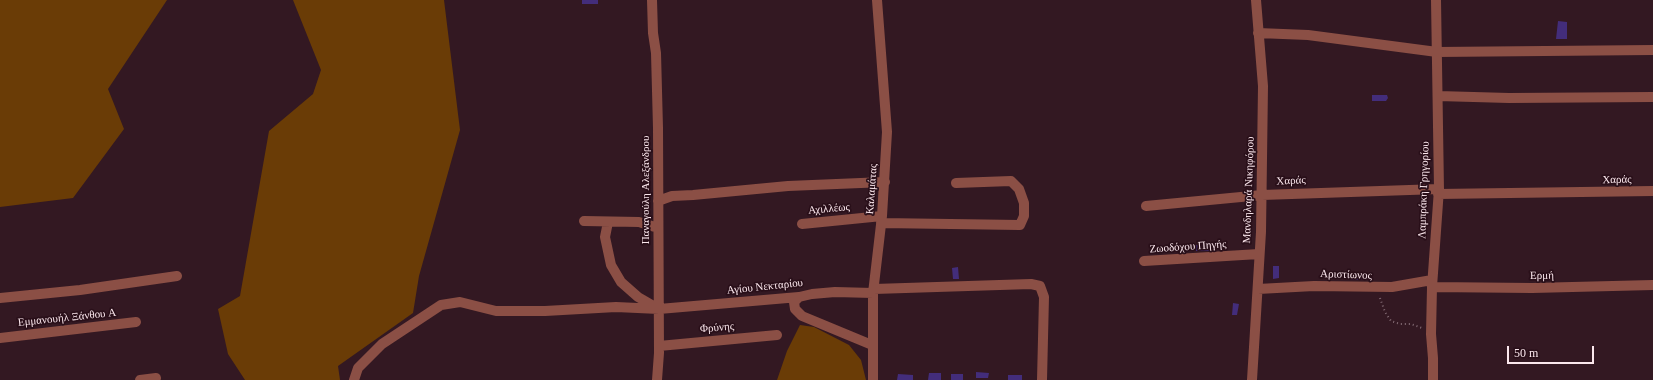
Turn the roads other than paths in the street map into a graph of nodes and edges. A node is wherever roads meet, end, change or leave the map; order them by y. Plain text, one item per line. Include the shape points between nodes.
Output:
1 (652, 0) edge
2 (876, 0) edge
3 (1256, 0) edge
4 (1436, 0) edge
5 (1258, 33) junction
6 (1653, 50) edge
7 (1437, 52) junction
8 (1438, 96) junction
9 (1653, 97) edge
10 (885, 182) junction
11 (956, 183) dead end
12 (1438, 191) junction
13 (1653, 191) edge
14 (1262, 195) junction
15 (658, 201) junction
16 (1146, 206) dead end
17 (882, 220) junction
18 (584, 221) dead end
19 (608, 222) junction
20 (802, 224) dead end
21 (658, 228) junction
22 (1259, 254) junction
23 (1144, 262) dead end
24 (177, 276) dead end
25 (1432, 284) junction
26 (1653, 285) edge
27 (1258, 288) junction
28 (874, 291) junction
29 (799, 297) junction
30 (0, 298) edge
31 (658, 309) junction
32 (136, 322) dead end
33 (777, 335) dead end
34 (0, 338) edge
35 (872, 345) junction
36 (659, 346) junction
37 (156, 378) dead end
38 (140, 380) edge
39 (354, 380) edge
40 (657, 380) edge
41 (873, 380) edge
42 (1042, 380) edge
43 (1252, 380) edge
44 (1433, 380) edge

1 - 15 street, Παναγούλη Αλεξάνδρου via 656,53
2 - 10 street, Καλαμάτας via 887,132
3 - 5 street, Μανδηλαρά Νικηφόρου
4 - 7 street, Λαμπράκη Γρηγορίου
5 - 7 street via 1308,35
5 - 14 street, Μανδηλαρά Νικηφόρου via 1263,86
6 - 7 street
7 - 8 street, Λαμπράκη Γρηγορίου
8 - 9 street
8 - 12 street, Λαμπράκη Γρηγορίου
10 - 15 street via 788,186 672,196
10 - 17 street, Καλαμάτας
11 - 17 street, Αχιλλέως via 1011,182 1019,189 1024,203 1024,216 1020,225
12 - 13 street, Χαράς
12 - 14 street, Χαράς
12 - 25 street, Λαμπράκη Γρηγορίου
14 - 16 street, Χαράς
14 - 22 street, Μανδηλαρά Νικηφόρου
15 - 21 street, Παναγούλη Αλεξάνδρου
17 - 20 street, Αχιλλέως
17 - 28 street, Καλαμάτας
18 - 19 street
19 - 21 street via 639,222
19 - 31 street via 605,237 611,265 621,282 638,298
21 - 31 street, Παναγούλη Αλεξάνδρου
22 - 23 street, Ζωοδόχου Πηγής
22 - 27 street, Μανδηλαρά Νικηφόρου
24 - 30 street
25 - 26 street, Ερμή via 1532,288
25 - 27 street, Αριστίωνος via 1375,288
25 - 44 street, Λαμπράκη Γρηγορίου
27 - 43 street, Μανδηλαρά Νικηφόρου
28 - 29 street, Αγίου Νεκταρίου via 835,292
28 - 35 street, Καλαμάτας
28 - 42 street, Αγίου Νεκταρίου via 1031,284 1040,286 1044,297
29 - 31 street, Αγίου Νεκταρίου
29 - 35 street via 794,302 794,309 802,316
31 - 36 street, Παναγούλη Αλεξάνδρου
31 - 39 street, Αγίου Νεκταρίου via 616,307 496,311 460,302 441,305 382,344 358,368
32 - 34 street, Εμμανουήλ Ξάνθου Α
33 - 36 street, Φρύνης
35 - 41 street, Καλαμάτας
36 - 40 street, Παναγούλη Αλεξάνδρου
37 - 38 street

